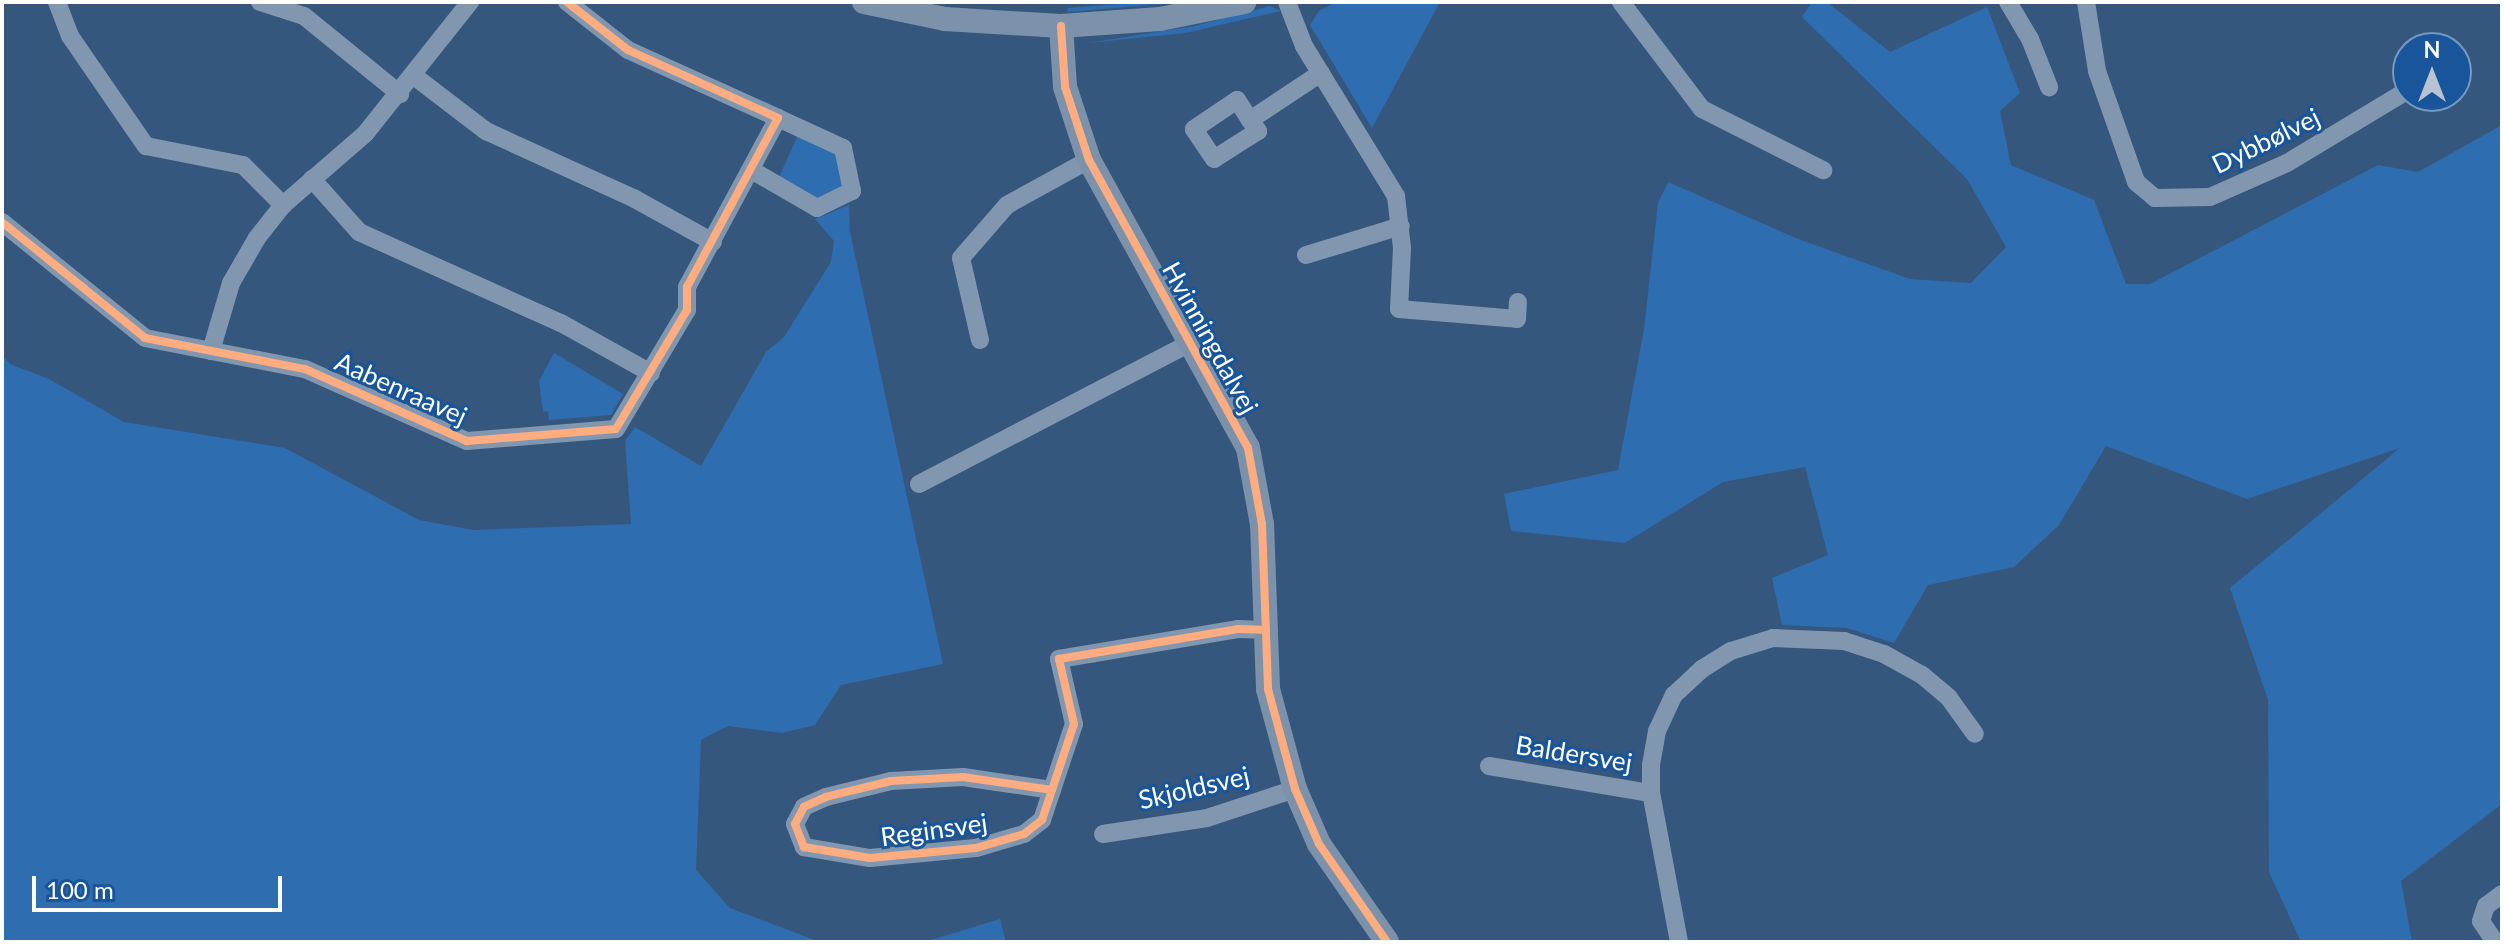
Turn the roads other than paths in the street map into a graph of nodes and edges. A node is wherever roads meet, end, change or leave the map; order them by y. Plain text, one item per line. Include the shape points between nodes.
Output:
1 (57, 2) edge
2 (260, 2) edge
3 (470, 2) edge
4 (567, 2) edge
5 (864, 2) edge
6 (1244, 2) edge
7 (1287, 2) edge
8 (1621, 2) edge
9 (2008, 2) edge
10 (2086, 2) edge
11 (1061, 26) junction
12 (1321, 73) junction
13 (414, 76) junction
14 (2049, 87) dead end
15 (400, 94) junction
16 (2392, 100) edge
17 (778, 118) junction
18 (1250, 120) dead end
19 (1089, 160) junction
20 (1823, 170) dead end
21 (753, 171) junction
22 (312, 179) junction
23 (283, 205) junction
24 (2, 222) edge
25 (1401, 226) junction
26 (713, 242) junction
27 (1306, 255) dead end
28 (1518, 302) dead end
29 (980, 340) dead end
30 (1190, 343) junction
31 (211, 351) junction
32 (651, 373) junction
33 (919, 484) dead end
34 (1263, 630) junction
35 (1975, 734) dead end
36 (1489, 766) dead end
37 (1295, 789) junction
38 (1052, 790) junction
39 (1651, 793) junction
40 (1103, 834) dead end
41 (2502, 894) edge
42 (1387, 942) edge
43 (1679, 942) edge
44 (2495, 942) edge

1 - 23 street via 70,36 146,146 243,165
2 - 15 street via 304,16
3 - 13 street
4 - 17 street via 628,50
5 - 11 street via 945,19
6 - 11 street via 1160,19
7 - 12 street
8 - 20 street via 1702,109
9 - 14 street
10 - 16 street, Dybbølvej via 2097,71 2136,182 2155,198 2210,197 2295,159
11 - 19 street, Hvinningdalvej via 1065,87
12 - 18 street
12 - 25 street via 1386,173
13 - 15 street
13 - 26 street via 486,131 635,199
15 - 22 street via 365,134
17 - 21 street, Aabenraavej
17 - 21 street via 843,148 852,191 817,208
19 - 29 street via 1007,205 961,258
19 - 30 street, Hvinningdalvej
21 - 26 street, Aabenraavej
22 - 23 street
22 - 32 street via 359,232 561,323
23 - 31 street via 231,283
24 - 31 street, Aabenraavej via 145,338
25 - 27 street
25 - 28 street via 1399,309 1517,319
26 - 32 street, Aabenraavej via 687,287 687,310
30 - 33 street, Hvinningdalvej
30 - 34 street, Hvinningdalvej via 1248,448 1259,492
31 - 32 street, Aabenraavej via 305,369 467,441 616,429
34 - 37 street, Hvinningdalvej via 1276,732
34 - 38 street, Reginsvej via 1238,629 1059,659 1074,724
35 - 39 street, Baldersvej via 1949,698 1884,654 1844,641 1773,638 1731,651 1674,695 1657,731
36 - 39 street, Baldersvej
37 - 40 street, Skjoldsvej via 1207,818
37 - 42 street, Hvinningdalvej via 1319,844
38 - 38 street, Reginsvej via 1042,820 1024,834 915,857 830,855 804,847 795,824 804,807 826,797 891,781 963,777
39 - 43 street, Baldersvej
41 - 44 street via 2486,906 2481,921

